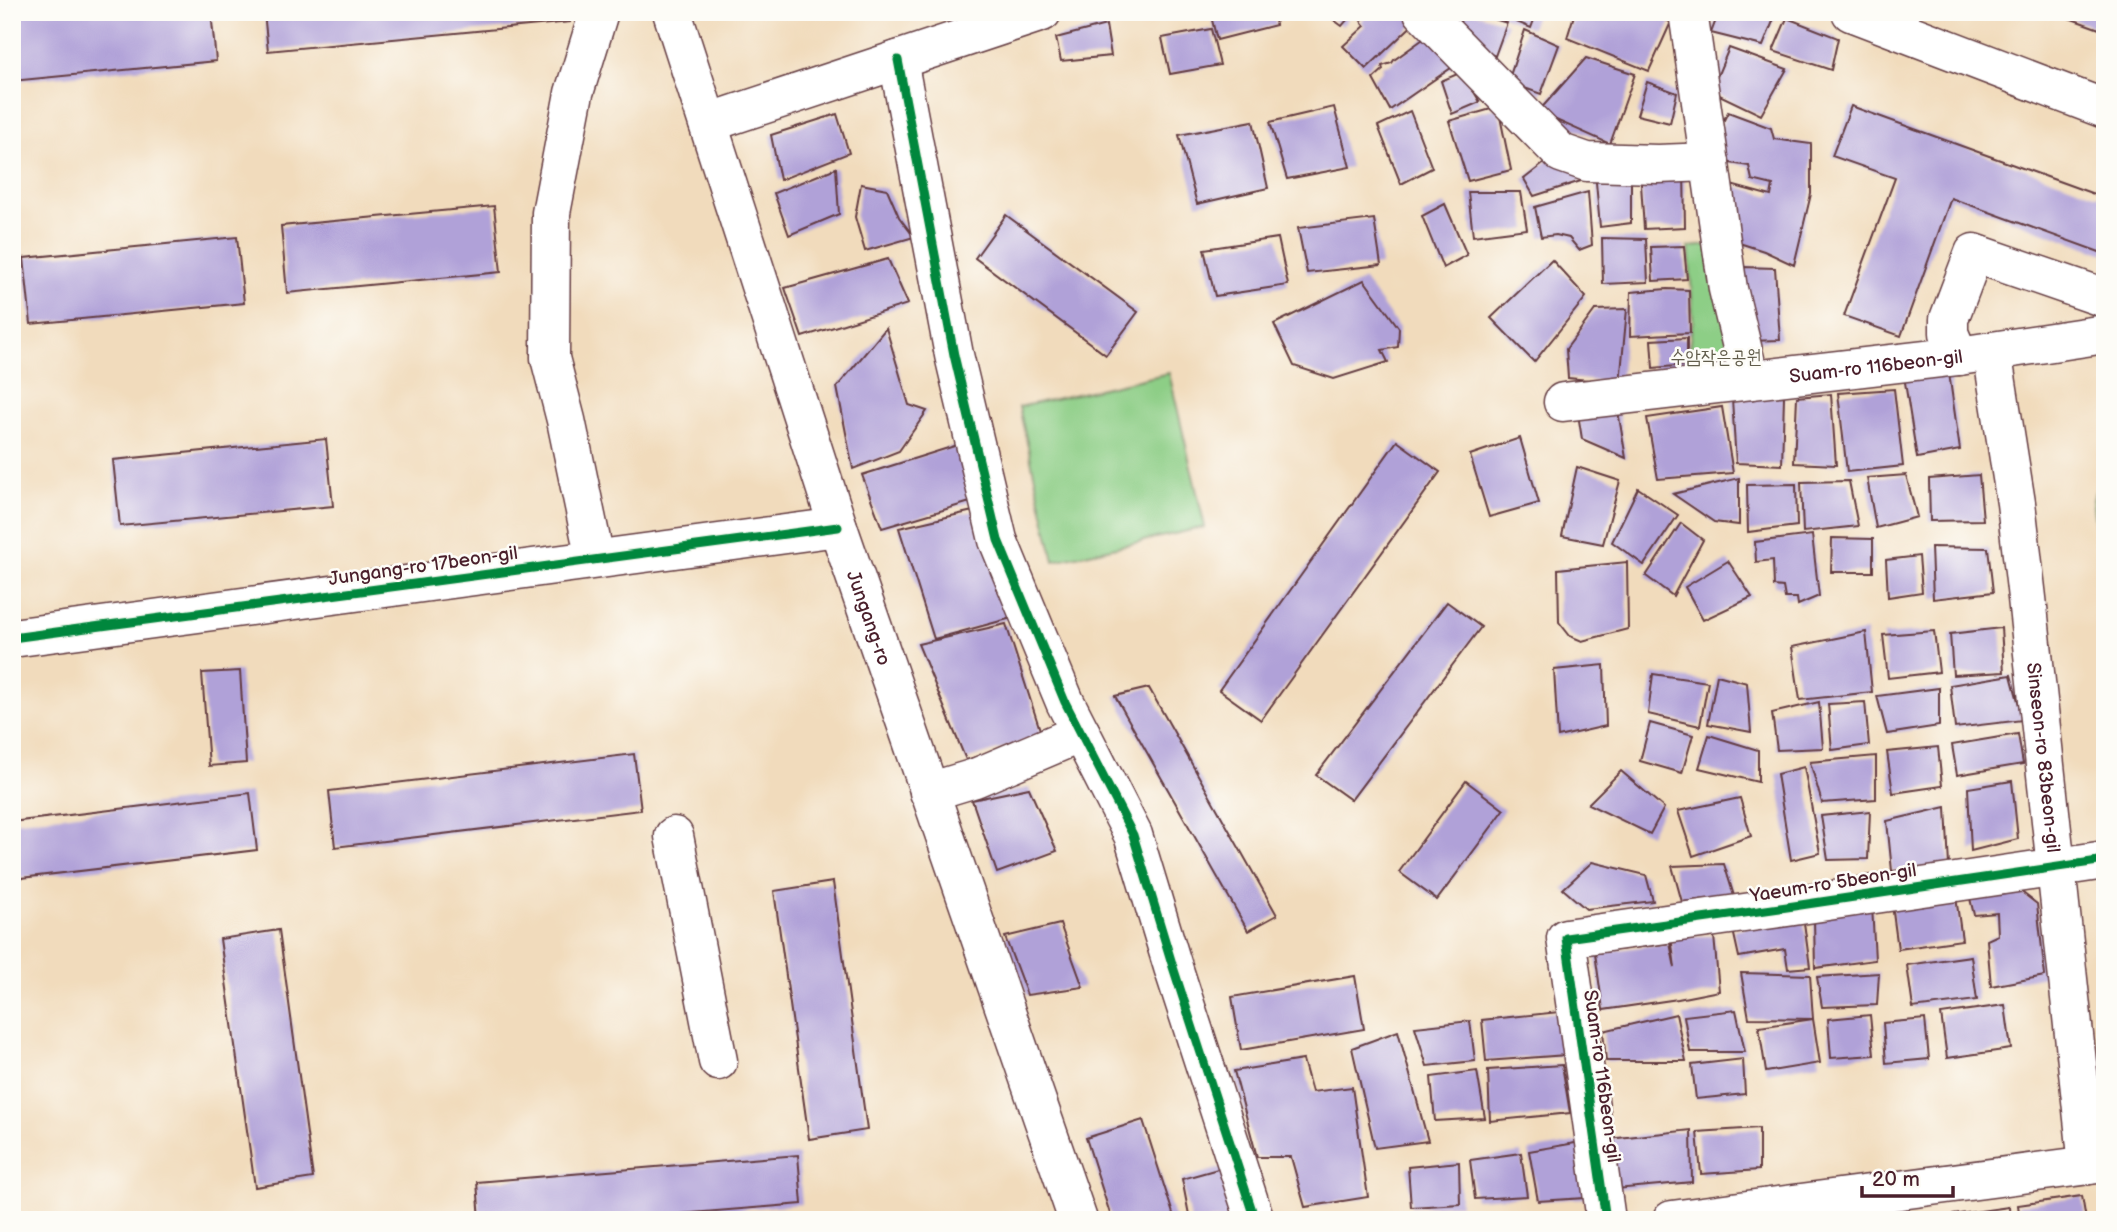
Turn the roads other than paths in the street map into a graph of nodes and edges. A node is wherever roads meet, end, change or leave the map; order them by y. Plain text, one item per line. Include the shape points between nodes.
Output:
1 (598, 12) edge
2 (672, 12) edge
3 (1042, 12) edge
4 (1423, 12) edge
5 (1688, 12) edge
6 (1851, 12) edge
7 (962, 25) edge
8 (898, 60) junction
9 (2105, 109) edge
10 (708, 123) junction
11 (1710, 162) junction
12 (2105, 298) edge
13 (2105, 334) edge
14 (1975, 354) junction
15 (1750, 380) junction
16 (1563, 402) dead end
17 (838, 527) junction
18 (595, 559) junction
19 (12, 638) edge
20 (1081, 733) junction
21 (929, 792) junction
22 (674, 836) dead end
23 (2105, 860) edge
24 (2054, 866) junction
25 (1566, 938) joint
26 (718, 1061) dead end
27 (2096, 1164) edge
28 (1078, 1220) edge
29 (1255, 1220) edge
30 (1606, 1220) edge
31 (1672, 1220) edge

1 - 18 street via 574,93 551,213 550,358
2 - 10 street, Jungang-ro
3 - 7 street
4 - 11 street via 1561,153 1587,162
5 - 11 street
6 - 9 street
7 - 8 street
8 - 10 street
8 - 20 street via 954,355 998,540
10 - 17 street, Jungang-ro
11 - 15 street via 1728,289
12 - 14 street, Sinseon-ro 83beon-gil via 1975,253 1949,319 1949,333
13 - 14 street, Suam-ro 116beon-gil
14 - 15 street, Suam-ro 116beon-gil
14 - 24 street, Sinseon-ro 83beon-gil via 2017,517
15 - 16 street, Suam-ro 116beon-gil
17 - 18 street, Jungang-ro 17beon-gil
17 - 21 street, Jungang-ro
18 - 19 street, Jungang-ro 17beon-gil
20 - 21 street via 975,778
20 - 29 street via 1133,835
21 - 28 street, Jungang-ro
22 - 26 street
23 - 24 street, Yaeum-ro 5beon-gil
24 - 25 street, Yaeum-ro 5beon-gil
24 - 27 street, Sinseon-ro 83beon-gil
25 - 30 street, Suam-ro 116beon-gil
27 - 31 street

